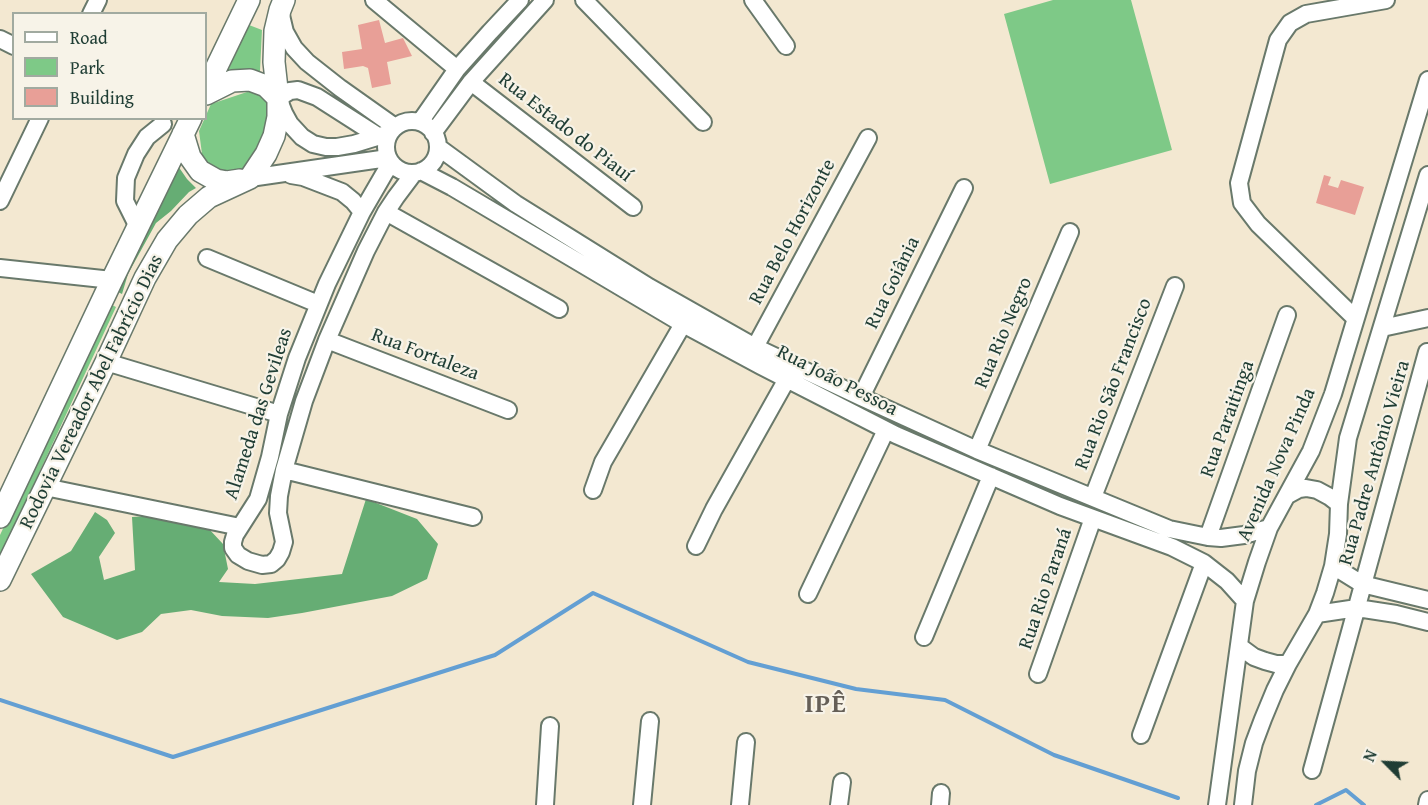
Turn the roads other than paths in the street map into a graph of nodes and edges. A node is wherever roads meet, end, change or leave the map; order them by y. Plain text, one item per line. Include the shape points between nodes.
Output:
1 (249, 0) edge
2 (374, 0) edge
3 (520, 0) edge
4 (545, 0) edge
5 (584, 0) edge
6 (753, 0) edge
7 (1386, 0) edge
8 (282, 5) edge
9 (786, 46) dead end
10 (457, 69) junction
11 (1428, 80) edge
12 (471, 82) junction
13 (207, 86) edge
14 (207, 94) edge
15 (279, 98) junction
16 (39, 120) edge
17 (158, 121) edge
18 (420, 122) junction
19 (703, 122) dead end
20 (187, 126) edge
21 (388, 132) junction
22 (868, 138) dead end
23 (436, 140) junction
24 (390, 161) junction
25 (418, 172) junction
26 (285, 173) junction
27 (1428, 175) edge
28 (250, 178) junction
29 (963, 188) dead end
30 (0, 201) edge
31 (633, 207) dead end
32 (362, 212) junction
33 (386, 212) junction
34 (138, 227) junction
35 (1070, 232) dead end
36 (207, 258) dead end
37 (0, 268) edge
38 (112, 280) junction
39 (1175, 286) dead end
40 (318, 304) junction
41 (559, 309) dead end
42 (1287, 315) dead end
43 (1355, 318) junction
44 (1428, 318) edge
45 (683, 324) junction
46 (1382, 328) junction
47 (327, 339) junction
48 (755, 347) junction
49 (1427, 352) edge
50 (106, 362) junction
51 (787, 379) junction
52 (861, 397) junction
53 (508, 410) dead end
54 (279, 414) junction
55 (886, 430) junction
56 (977, 450) junction
57 (284, 470) junction
58 (991, 476) junction
59 (45, 487) junction
60 (593, 490) dead end
61 (1288, 495) junction
62 (1093, 497) junction
63 (1339, 504) junction
64 (0, 517) edge
65 (473, 517) dead end
66 (1093, 518) junction
67 (240, 527) junction
68 (1269, 528) junction
69 (1208, 537) junction
70 (696, 546) dead end
71 (1204, 563) junction
72 (1333, 566) junction
73 (0, 580) edge
74 (1362, 584) junction
75 (808, 594) dead end
76 (1428, 600) edge
77 (1245, 601) junction
78 (1357, 608) junction
79 (1317, 614) junction
80 (1428, 622) edge
81 (924, 637) dead end
82 (1239, 646) junction
83 (1288, 664) junction
84 (1038, 674) dead end
85 (650, 721) dead end
86 (550, 726) dead end
87 (1141, 735) dead end
88 (746, 742) dead end
89 (1312, 770) dead end
90 (842, 782) dead end
91 (1428, 800) edge
92 (545, 805) edge
93 (642, 805) edge
94 (740, 805) edge
95 (839, 805) edge
96 (1217, 805) edge
97 (1244, 805) edge
98 (1427, 805) edge

1 - 13 main road
2 - 10 street
3 - 10 street
4 - 12 street, Alameda das Gevileas
5 - 19 street
6 - 9 street
7 - 43 street via 1306,14 1290,23 1278,40 1239,183 1242,203 1258,224
8 - 15 main road via 275,31 274,62
8 - 21 street via 285,32 294,48
10 - 18 street
11 - 43 street, Avenida Nova Pinda
12 - 23 street, Alameda das Gevileas
12 - 31 street, Rua Estado do Piauí
14 - 15 main road via 232,81 250,80 266,86
15 - 21 street via 298,90
15 - 21 street via 290,124 313,144 337,147
15 - 28 main road via 274,136
16 - 30 street
17 - 20 street
17 - 34 street via 136,154 126,178 125,201
18 - 21 street via 402,123
18 - 23 street
20 - 28 main road via 190,157 200,171 227,182
20 - 34 main road, Rodovia Vereador Abel Fabrício Dias
21 - 24 street, Alameda das Gevileas via 386,150
22 - 48 street, Rua Belo Horizonte
23 - 25 street, Alameda das Gevileas via 433,162
23 - 48 street, Rua João Pessoa via 516,204
24 - 25 street via 405,172
24 - 26 street
24 - 32 street, Alameda das Gevileas
25 - 33 street, Alameda das Gevileas
25 - 45 street, Rua João Pessoa via 452,187
26 - 28 street
26 - 32 street via 342,192
27 - 46 street
28 - 50 main road, Rodovia Vereador Abel Fabrício Dias via 209,197 167,240
29 - 52 street, Rua Goiânia
32 - 40 street, Alameda das Gevileas
33 - 41 street
33 - 47 street, Alameda das Gevileas
34 - 38 main road, Rodovia Vereador Abel Fabrício Dias
35 - 56 street, Rua Rio Negro
36 - 40 street
37 - 38 street
38 - 64 main road, Rodovia Vereador Abel Fabrício Dias
39 - 62 street, Rua Rio São Francisco
40 - 54 street, Alameda das Gevileas
42 - 69 street, Rua Paraitinga
43 - 61 street, Avenida Nova Pinda via 1333,394 1311,451
44 - 46 street
45 - 51 street, Rua João Pessoa
45 - 60 street via 603,462
46 - 63 street via 1348,438
47 - 53 street, Rua Fortaleza
47 - 57 street, Alameda das Gevileas
48 - 52 street, Rua João Pessoa
49 - 74 street, Rua Padre Antônio Vieira
50 - 54 street
50 - 59 main road, Rodovia Vereador Abel Fabrício Dias
51 - 55 street, Rua João Pessoa
51 - 70 street
52 - 56 street, Rua João Pessoa
54 - 67 street, Alameda das Gevileas via 258,499
55 - 58 street, Rua João Pessoa
55 - 75 street
56 - 62 street, Rua João Pessoa
57 - 65 street
57 - 67 street, Alameda das Gevileas via 278,513 284,542 277,560 262,565 238,555 232,542
58 - 66 street, Rua João Pessoa
58 - 81 street
59 - 67 street
59 - 73 main road, Rodovia Vereador Abel Fabrício Dias
61 - 63 street via 1306,488
61 - 68 street, Avenida Nova Pinda
62 - 69 street, Rua João Pessoa via 1169,529
63 - 72 street
66 - 71 street, Rua João Pessoa
66 - 84 street, Rua Rio Paraná
68 - 69 street, Rua João Pessoa via 1244,535
68 - 77 street, Avenida Nova Pinda
71 - 77 street, Rua João Pessoa
71 - 87 street
72 - 74 street
72 - 79 street
74 - 76 street
74 - 78 street, Rua Padre Antônio Vieira
77 - 82 street, Avenida Nova Pinda
78 - 79 street
78 - 80 street
78 - 89 street, Rua Padre Antônio Vieira
79 - 83 street
82 - 83 street via 1254,657
82 - 96 street, Avenida Nova Pinda
83 - 97 street via 1254,743
85 - 93 street
86 - 92 street
88 - 94 street
90 - 95 street
91 - 98 street

